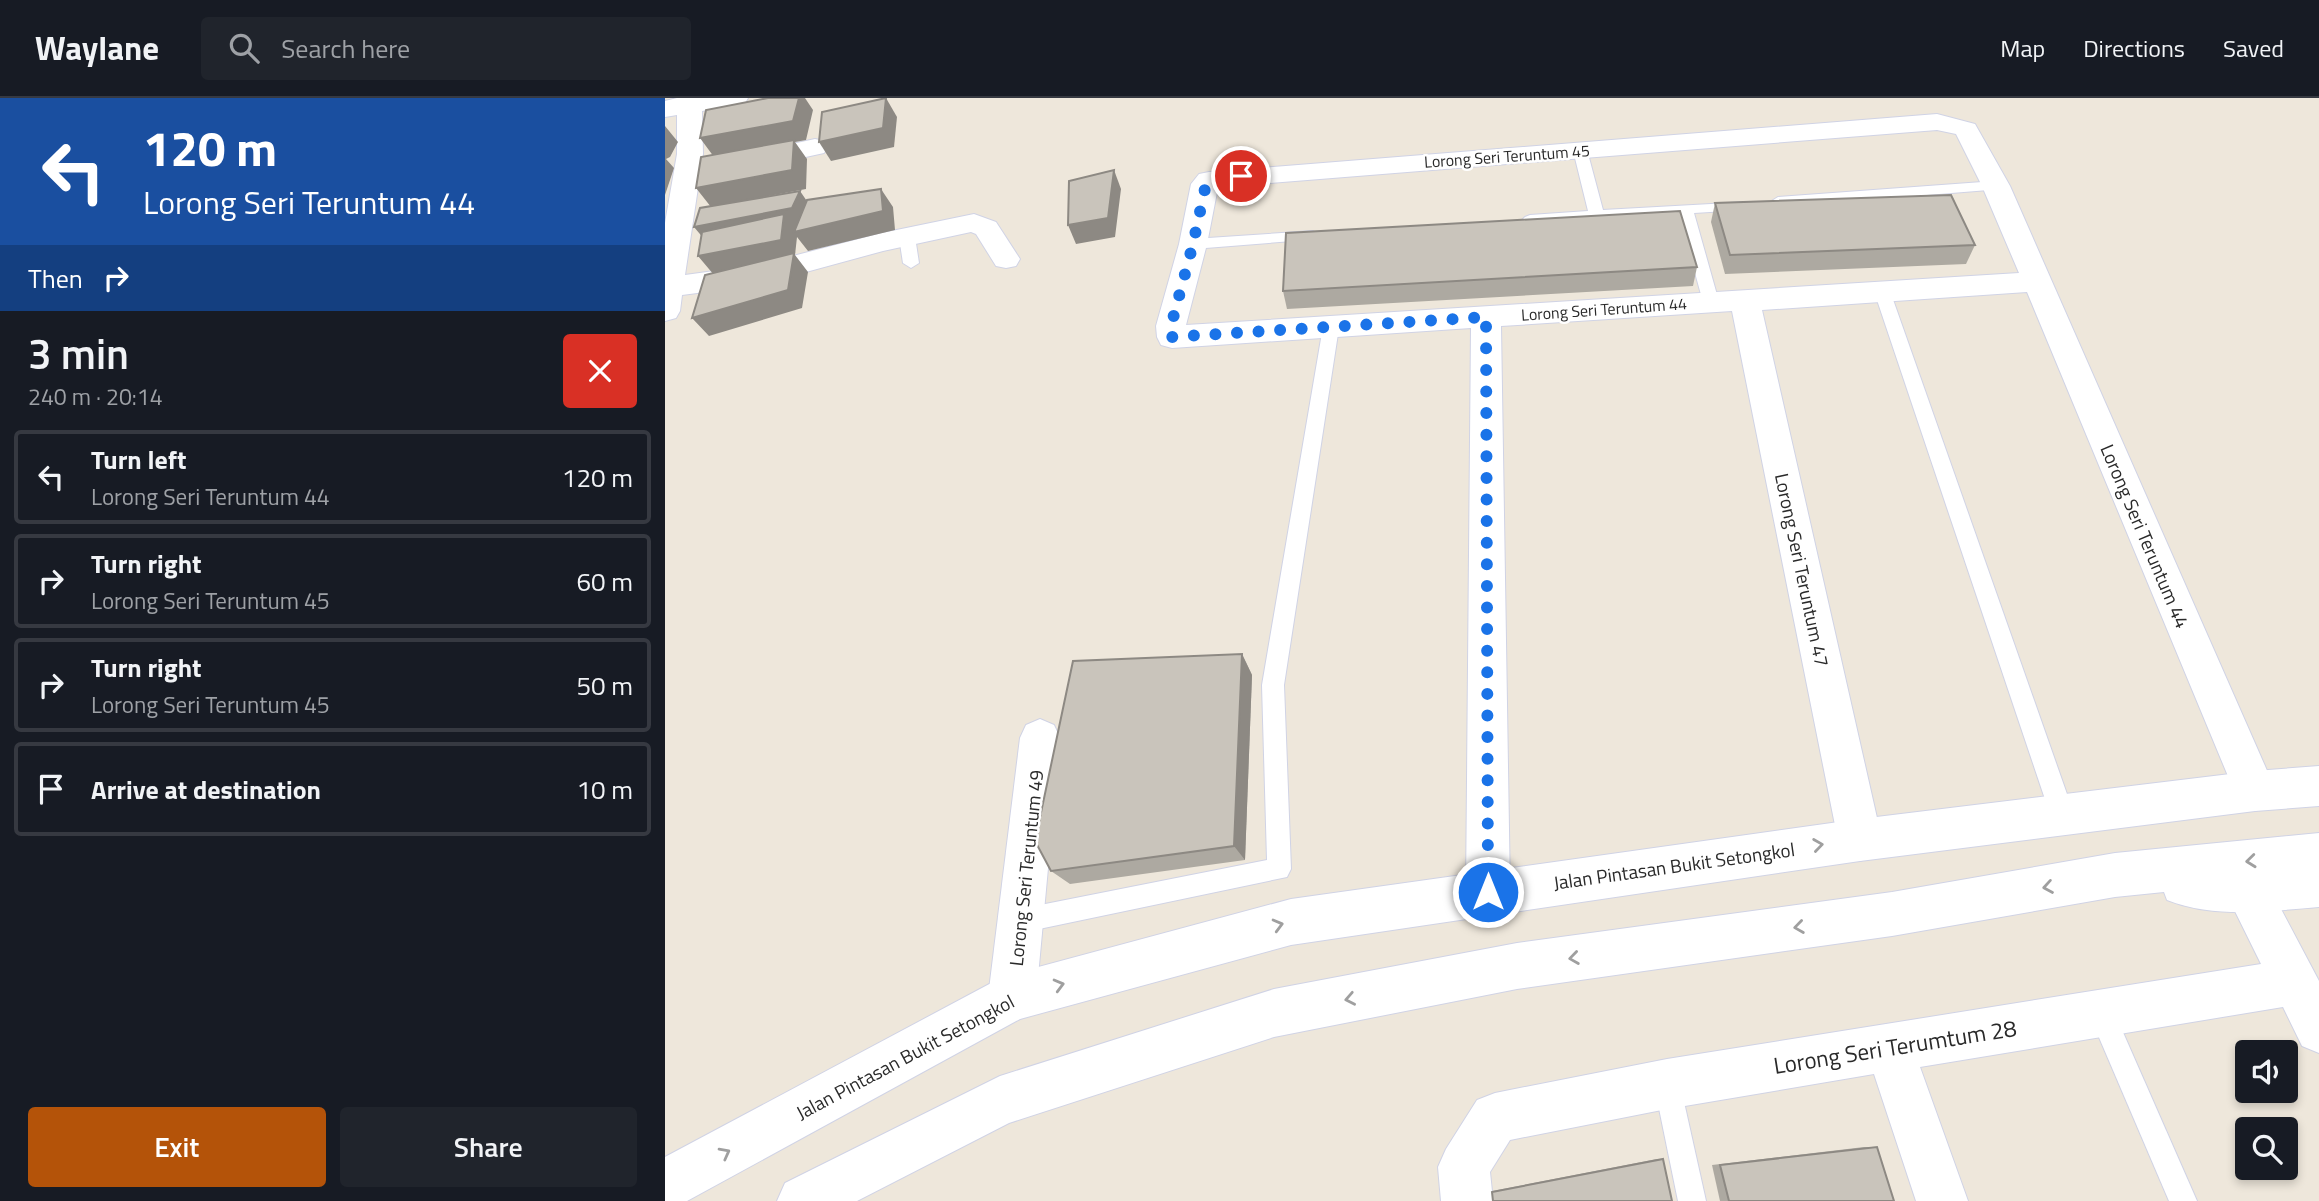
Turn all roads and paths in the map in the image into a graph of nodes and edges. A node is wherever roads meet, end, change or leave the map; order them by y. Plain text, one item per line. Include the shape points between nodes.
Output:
1 (736, 98) edge
2 (681, 104) edge
3 (1966, 129) joint
4 (815, 147) dead end
5 (1580, 150) junction
6 (709, 170) junction
7 (1996, 186) junction
8 (1685, 209) junction
9 (1597, 215) junction
10 (673, 221) edge
11 (1514, 221) edge
12 (1332, 234) edge
13 (1193, 244) junction
14 (1006, 259) dead end
15 (2036, 282) junction
16 (1882, 292) junction
17 (667, 296) edge
18 (1728, 301) junction
19 (1486, 317) junction
20 (1331, 327) junction
21 (1172, 337) joint
22 (1039, 738) dead end
23 (2319, 786) edge
24 (2255, 791) junction
25 (2062, 814) junction
26 (1860, 840) junction
27 (2319, 854) edge
28 (2115, 876) junction
29 (2319, 886) edge
30 (2247, 891) junction
31 (1488, 892) junction
32 (1020, 920) junction
33 (2295, 982) junction
34 (1012, 998) junction
35 (2102, 1013) junction
36 (2319, 1028) edge
37 (1890, 1049) junction
38 (1667, 1084) junction
39 (665, 1185) edge
40 (803, 1201) edge
41 (1467, 1201) edge
42 (1692, 1201) edge
43 (1942, 1201) edge
44 (2183, 1201) edge

1 - 2 street
2 - 6 street via 690,154
3 - 5 street, Lorong Seri Teruntum 45 via 1937,122
3 - 7 street, Lorong Seri Teruntum 44
4 - 6 street
5 - 9 lane
5 - 13 street, Lorong Seri Teruntum 45 via 1209,180
6 - 10 street
7 - 8 lane
7 - 15 street, Lorong Seri Teruntum 44
8 - 9 lane
8 - 18 lane
9 - 11 lane
10 - 17 street
12 - 13 lane
13 - 21 street, Lorong Seri Teruntum 45
14 - 17 street via 986,228 974,223 909,250 824,256
15 - 16 street, Lorong Seri Teruntum 44
15 - 24 street, Lorong Seri Teruntum 44
16 - 18 street, Lorong Seri Teruntum 44
16 - 25 lane
18 - 19 street, Lorong Seri Teruntum 44
18 - 26 street, Lorong Seri Teruntum 47
19 - 20 street, Lorong Seri Teruntum 44
19 - 31 street
20 - 21 street, Lorong Seri Teruntum 44
20 - 32 lane via 1273,685 1279,869
22 - 32 street, Lorong Seri Teruntum 49
23 - 24 street, Jalan Pintasan Bukit Setongkol
24 - 25 street, Jalan Pintasan Bukit Setongkol
25 - 26 street, Jalan Pintasan Bukit Setongkol
31 -> 26 street, Jalan Pintasan Bukit Setongkol
27 -> 28 street
28 - 30 street
28 -> 40 street via 1892,914 1517,966 1274,1013 1000,1101
29 - 30 street
30 - 33 street
34 -> 31 street, Jalan Pintasan Bukit Setongkol via 1290,922
32 - 34 street, Lorong Seri Teruntum 49
33 - 35 street, Lorong Seri Terumtum 28
33 - 36 street
39 -> 34 street, Jalan Pintasan Bukit Setongkol
35 - 37 street, Lorong Seri Terumtum 28
35 - 44 lane
37 - 38 street, Lorong Seri Terumtum 28
37 - 43 street
38 - 41 street, Lorong Seri Terumtum 28 via 1495,1118 1464,1167
38 - 42 lane

